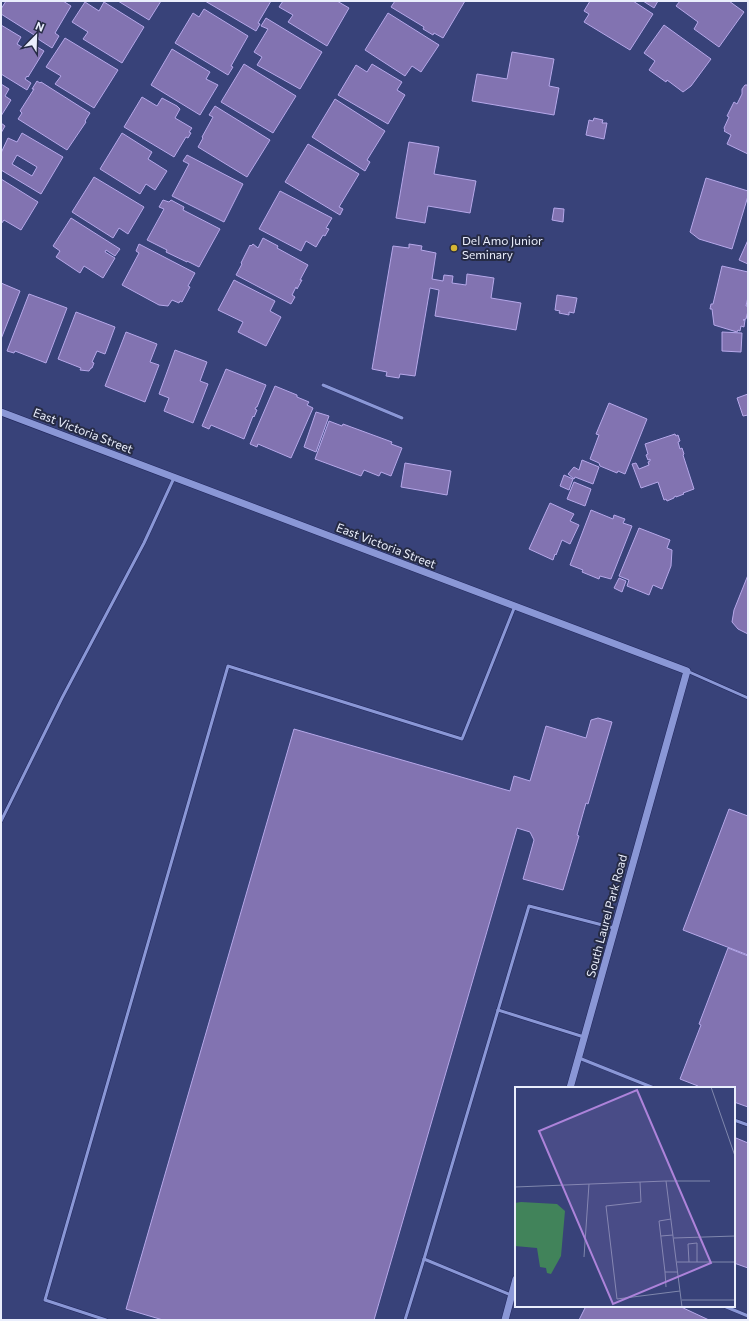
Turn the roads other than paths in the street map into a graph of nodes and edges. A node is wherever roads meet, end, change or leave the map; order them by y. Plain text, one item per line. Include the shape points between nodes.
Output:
1 (323, 385) dead end
2 (1, 412) edge
3 (402, 418) dead end
4 (174, 478) junction
5 (515, 606) junction
6 (687, 671) junction
7 (748, 698) edge
8 (1, 820) edge
9 (614, 928) junction
10 (498, 1010) junction
11 (585, 1037) junction
12 (579, 1058) junction
13 (570, 1087) edge
14 (652, 1087) edge
15 (735, 1120) edge
16 (748, 1125) edge
17 (424, 1258) junction
18 (515, 1284) edge
19 (512, 1295) junction
20 (726, 1307) edge
21 (748, 1316) edge
22 (106, 1320) edge
23 (404, 1320) edge
24 (505, 1320) edge

1 - 3 lane
2 - 4 street, East Victoria Street
4 - 5 street, East Victoria Street
4 - 8 lane via 144,543
5 - 6 street, East Victoria Street
5 - 22 lane via 462,739 228,666 44,1300
6 - 7 lane
6 - 9 street, South Laurel Park Road
9 - 10 lane via 529,906
9 - 11 street, South Laurel Park Road
10 - 11 lane
10 - 17 lane
11 - 12 street, South Laurel Park Road
12 - 13 street, South Laurel Park Road
12 - 14 lane
15 - 16 lane
17 - 19 lane
17 - 23 lane
18 - 19 street
19 - 24 street
20 - 21 lane

